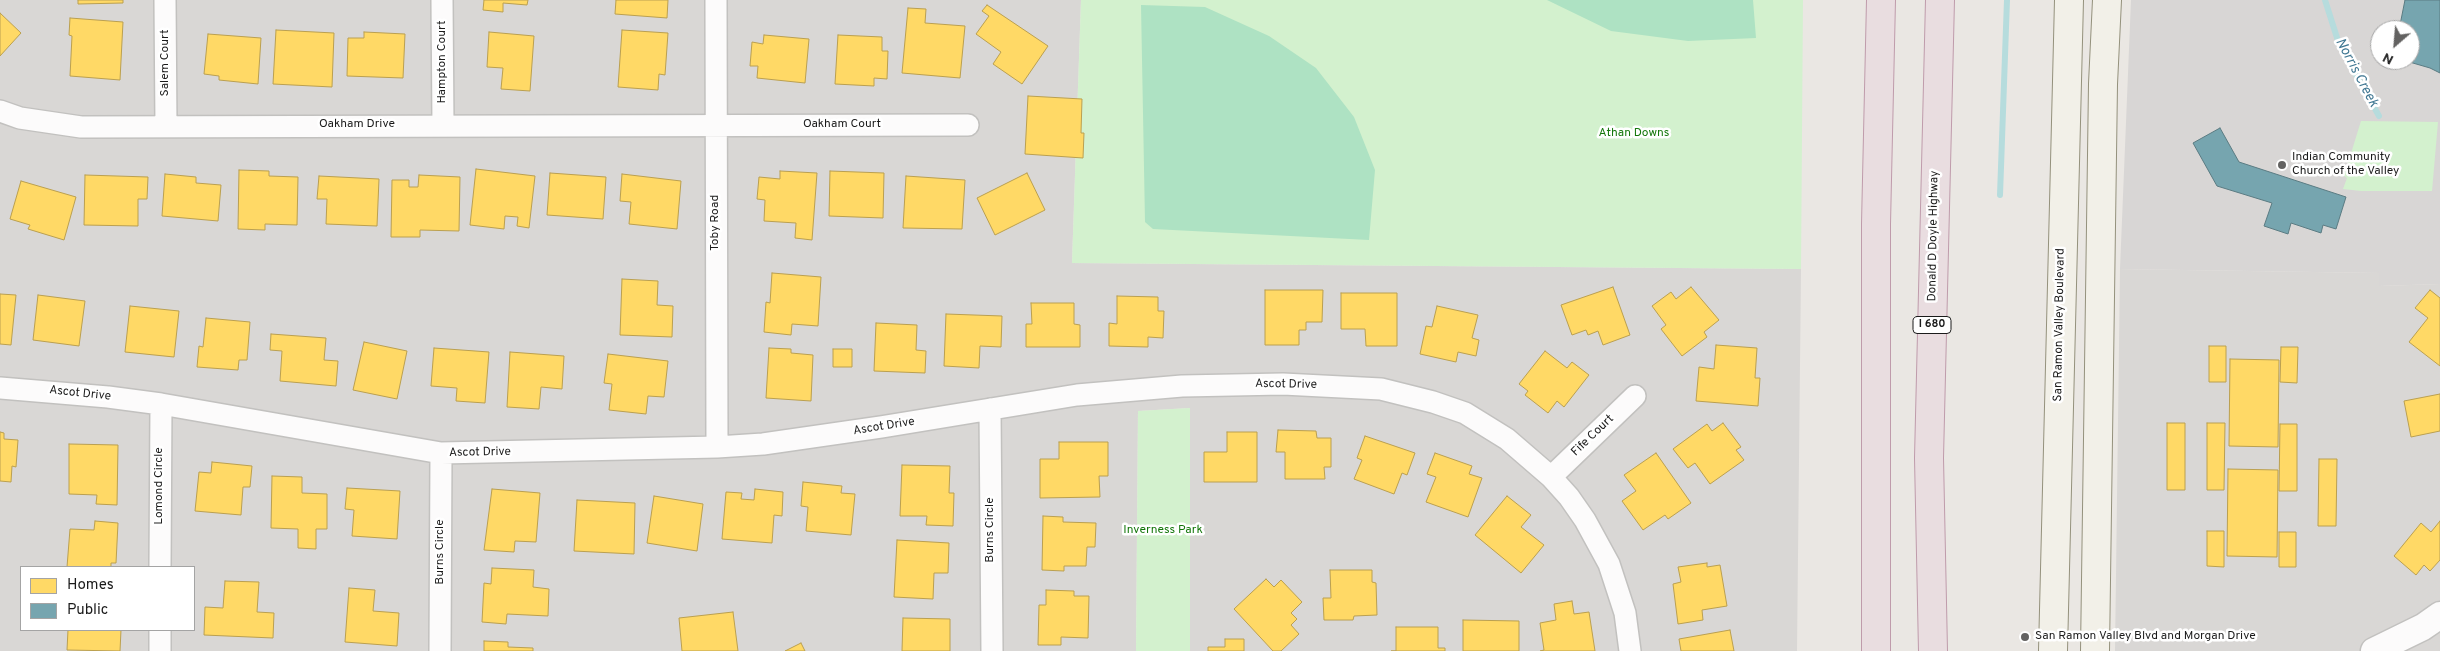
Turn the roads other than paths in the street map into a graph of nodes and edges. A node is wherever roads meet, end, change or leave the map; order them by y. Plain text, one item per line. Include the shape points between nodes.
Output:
1 (165, 0) edge
2 (442, 0) edge
3 (716, 0) edge
4 (1881, 0) edge
5 (1940, 0) edge
6 (2069, 0) edge
7 (2107, 0) edge
8 (0, 111) edge
9 (443, 125) junction
10 (716, 125) junction
11 (968, 125) dead end
12 (166, 126) junction
13 (0, 388) edge
14 (1635, 396) dead end
15 (161, 404) junction
16 (990, 409) junction
17 (717, 447) junction
18 (441, 454) junction
19 (1551, 476) junction
20 (160, 566) edge
21 (2440, 615) edge
22 (160, 631) edge
23 (160, 651) edge
24 (440, 651) edge
25 (992, 651) edge
26 (1630, 651) edge
27 (1876, 651) edge
28 (1933, 651) edge
29 (2053, 651) edge
30 (2095, 651) edge
31 (2374, 651) edge

1 - 12 street, Salem Court
2 - 9 street, Hampton Court
3 - 10 street, Toby Road
4 - 27 highway via 1876,234
5 - 28 highway, Donald D Doyle Highway / I 680 via 1929,458
6 - 29 main road, San Ramon Valley Boulevard
7 - 30 main road
8 - 12 street, Oakham Drive via 20,118 81,127
9 - 10 street, Oakham Drive
9 - 12 street, Oakham Drive
10 - 11 street, Oakham Court
10 - 17 street, Toby Road
13 - 15 street, Ascot Drive via 108,396
14 - 19 street, Fife Court
15 - 18 street, Ascot Drive
15 - 20 street, Lomond Circle
16 - 17 street, Ascot Drive via 817,437
16 - 19 street, Ascot Drive via 1077,395 1182,386 1283,384 1381,389 1465,414 1507,439
16 - 25 street, Burns Circle
17 - 18 street, Ascot Drive
18 - 24 street, Burns Circle
19 - 26 street, Ascot Drive via 1580,513 1609,564 1625,614
21 - 31 street
22 - 23 street

